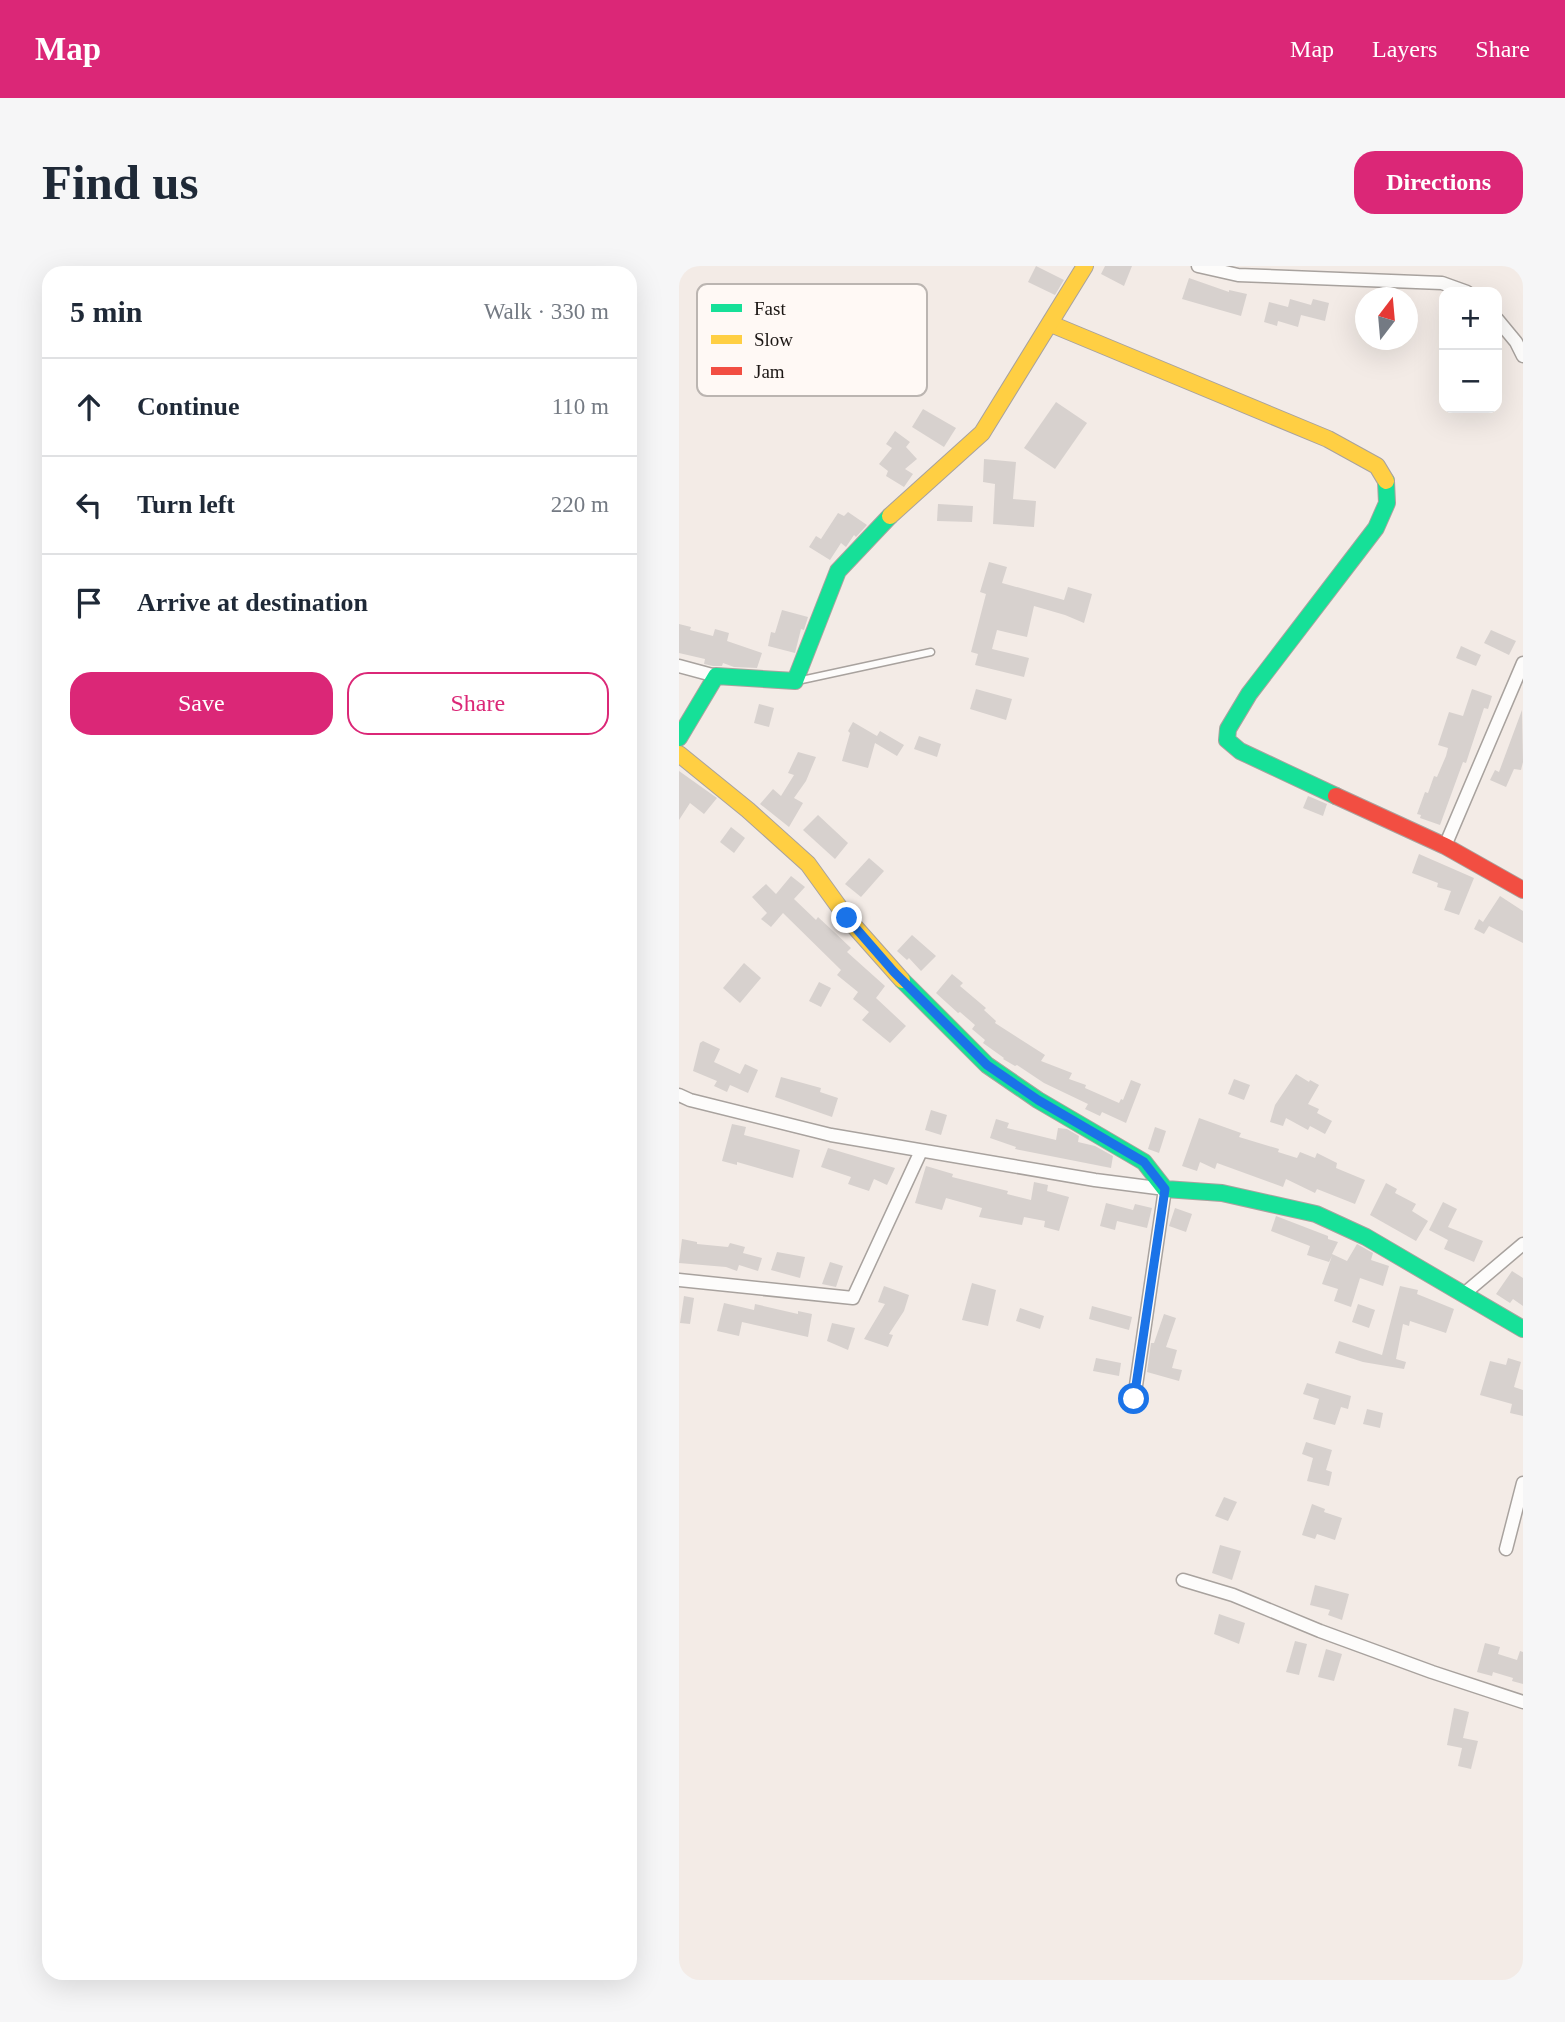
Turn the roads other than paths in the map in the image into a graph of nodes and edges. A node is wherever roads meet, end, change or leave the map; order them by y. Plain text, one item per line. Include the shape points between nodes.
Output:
1 (1085, 266) edge
2 (1198, 266) edge
3 (1453, 287) edge
4 (1051, 324) junction
5 (1502, 324) edge
6 (1523, 356) edge
7 (931, 652) dead end
8 (1523, 663) edge
9 (679, 666) edge
10 (716, 676) junction
11 (795, 681) junction
12 (679, 738) edge
13 (679, 754) edge
14 (1445, 846) junction
15 (1523, 890) edge
16 (679, 1095) edge
17 (921, 1150) junction
18 (1165, 1189) junction
19 (1523, 1244) edge
20 (679, 1280) edge
21 (1465, 1293) junction
22 (1523, 1329) edge
23 (1134, 1399) dead end
24 (1523, 1483) edge
25 (1506, 1549) dead end
26 (1182, 1580) dead end
27 (1523, 1702) edge

1 - 4 street
2 - 3 street via 1238,275
4 - 11 street via 982,433 900,506 838,571
4 - 14 street via 1328,439 1377,466 1386,481 1387,503 1376,528 1249,694 1228,729 1227,740 1240,751
5 - 6 street
7 - 11 lane
8 - 14 street
9 - 10 street
10 - 11 street
10 - 12 street
13 - 18 street via 808,864 894,972 987,1065 1144,1162
14 - 15 street
16 - 17 street via 831,1135
17 - 18 street
17 - 20 street via 853,1298
18 - 21 street via 1222,1193 1316,1214
18 - 23 street
19 - 21 street
21 - 22 street
24 - 25 street
26 - 27 street

